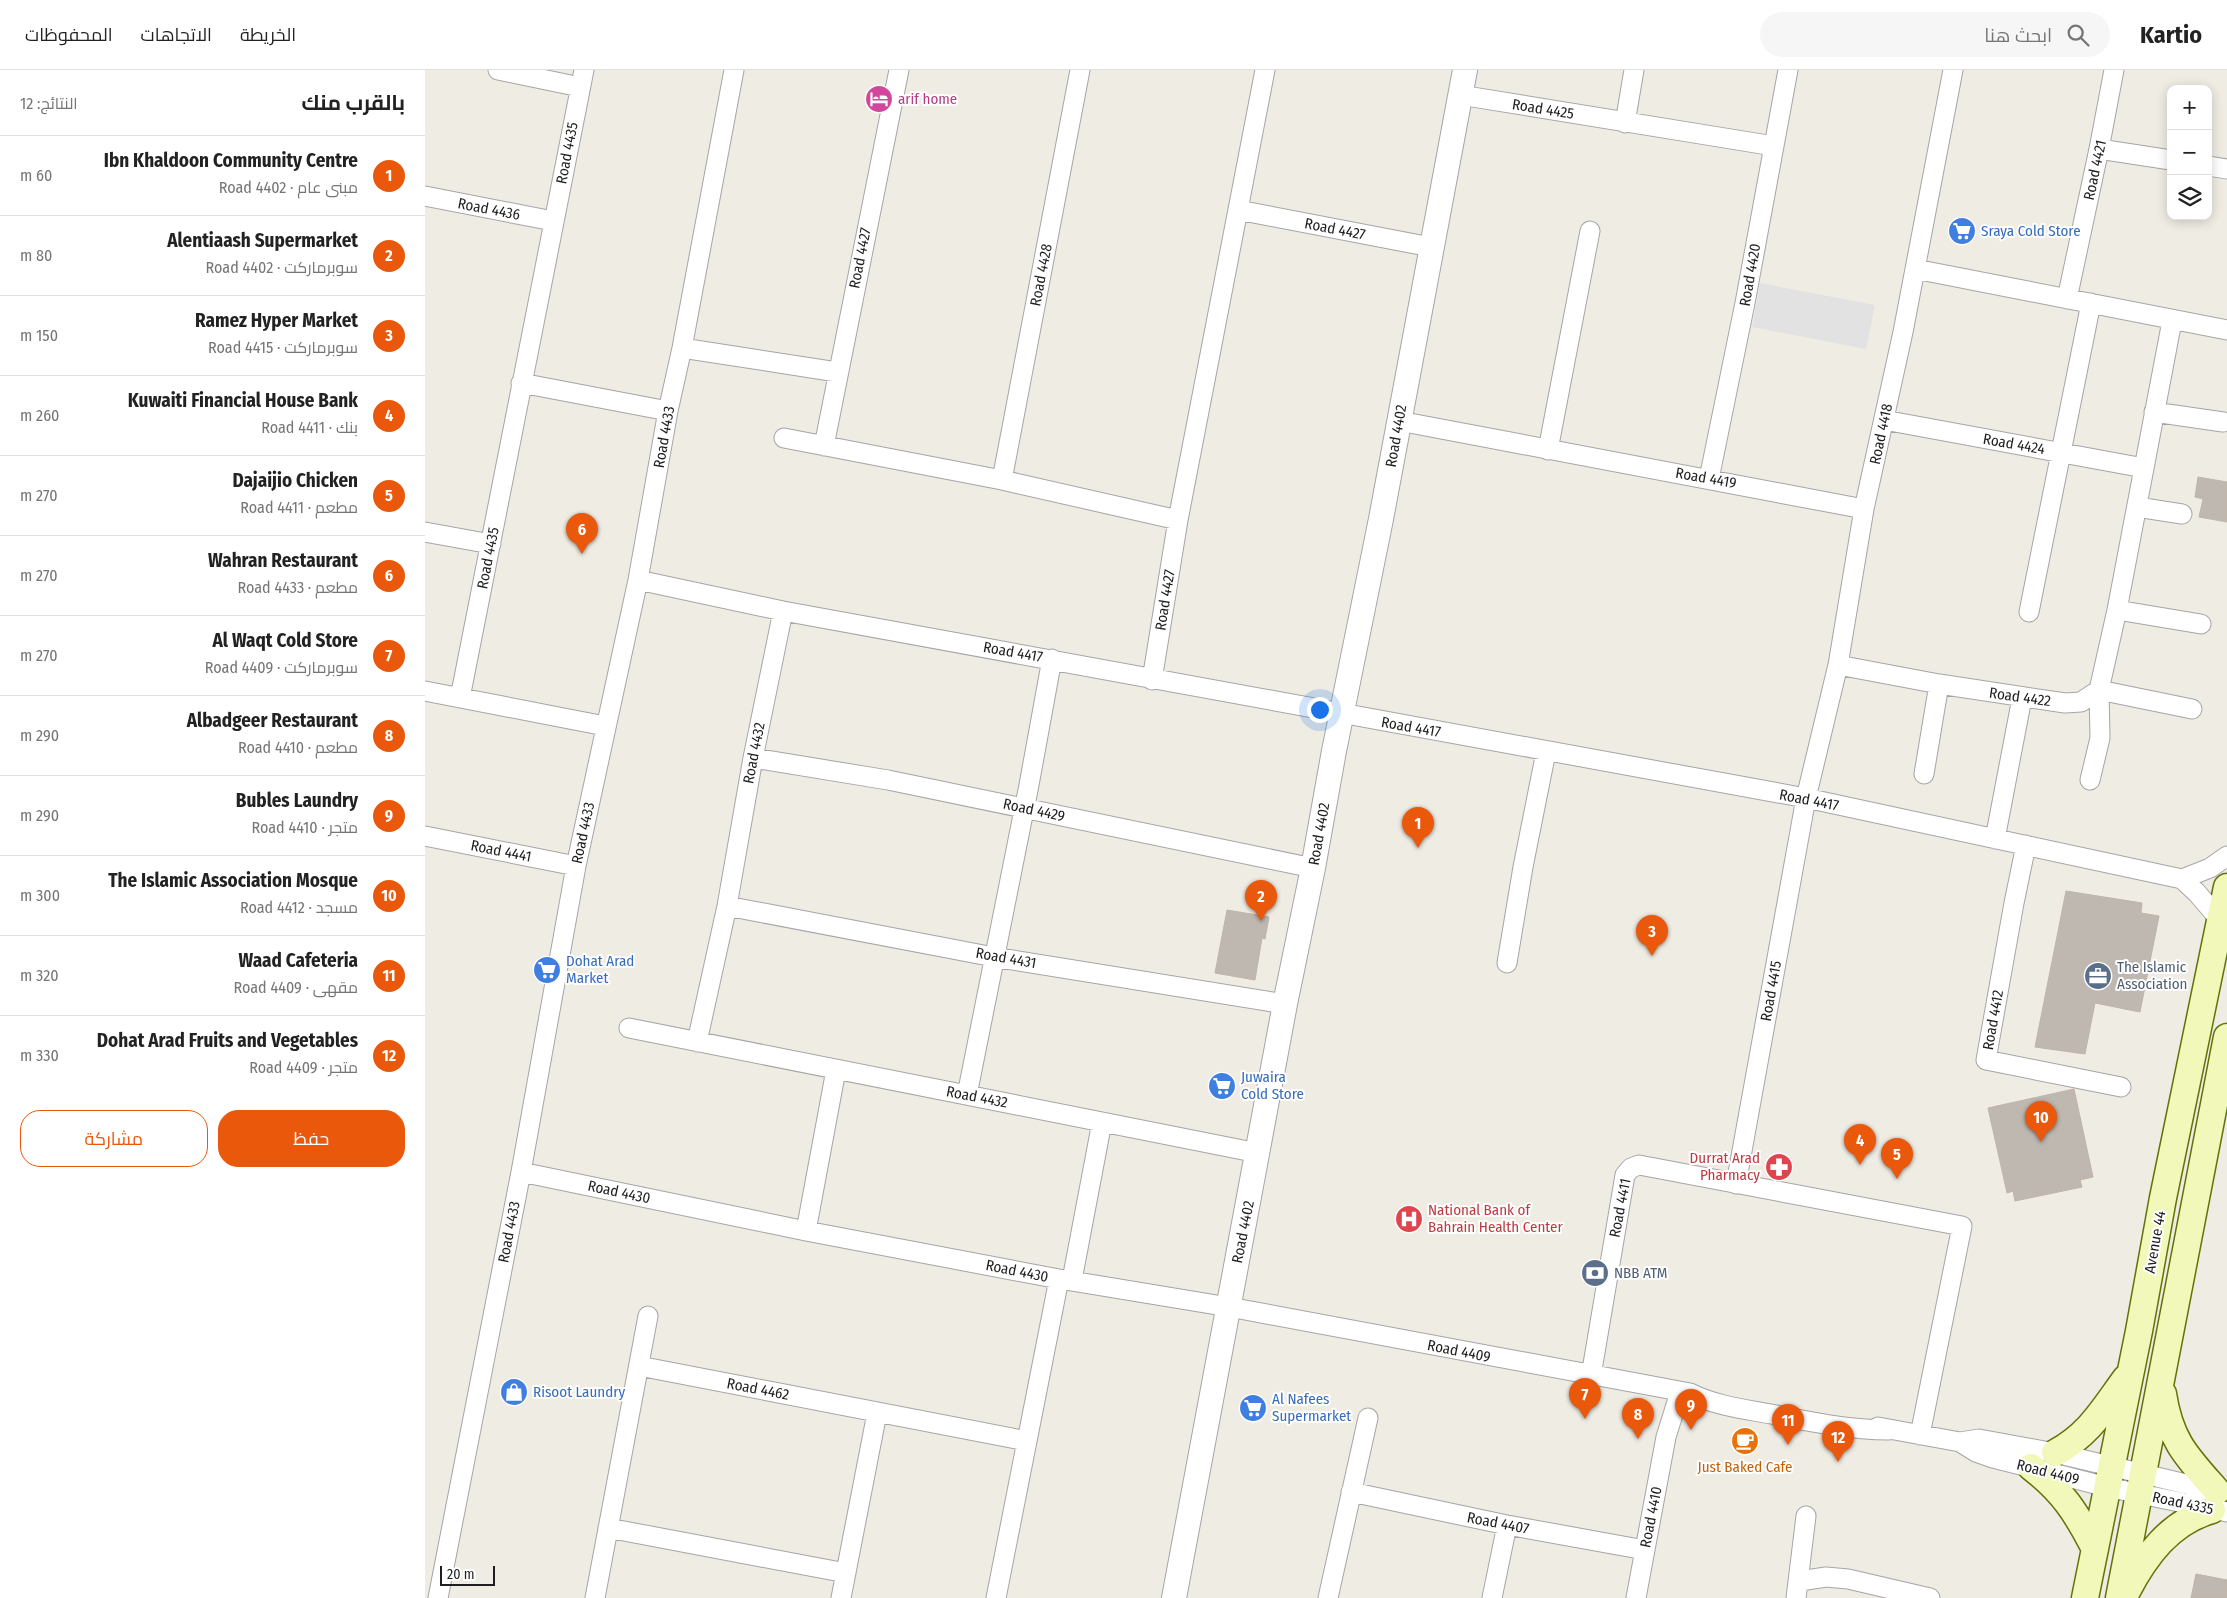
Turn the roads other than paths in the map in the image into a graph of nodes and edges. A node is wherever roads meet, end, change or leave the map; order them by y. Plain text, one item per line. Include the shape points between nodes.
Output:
1 (498, 70) edge
2 (734, 70) edge
3 (899, 70) edge
4 (1080, 70) edge
5 (1265, 70) edge
6 (1465, 70) edge
7 (1634, 70) edge
8 (1788, 70) edge
9 (1953, 70) edge
10 (2114, 70) edge
11 (582, 78) edge
12 (1460, 95) junction
13 (1625, 122) junction
14 (1774, 146) junction
15 (2099, 149) junction
16 (2167, 159) edge
17 (2212, 166) edge
18 (2227, 168) edge
19 (425, 196) edge
20 (1238, 210) junction
21 (553, 221) junction
22 (1590, 231) dead end
23 (1431, 247) junction
24 (1915, 269) junction
25 (2067, 299) junction
26 (2091, 303) junction
27 (2172, 320) junction
28 (2227, 330) edge
29 (682, 348) junction
30 (837, 372) junction
31 (521, 383) junction
32 (668, 411) junction
33 (2155, 412) junction
34 (1884, 420) junction
35 (1399, 421) junction
36 (2223, 422) dead end
37 (784, 438) dead end
38 (824, 446) junction
39 (1548, 450) junction
40 (2062, 453) junction
41 (2144, 468) junction
42 (1709, 479) junction
43 (1002, 480) junction
44 (2137, 507) junction
45 (1864, 509) junction
46 (2182, 514) dead end
47 (1179, 520) junction
48 (425, 532) edge
49 (491, 544) junction
50 (638, 580) junction
51 (2117, 610) junction
52 (783, 611) junction
53 (2029, 612) dead end
54 (2201, 624) dead end
55 (1052, 659) junction
56 (1838, 665) junction
57 (1152, 680) junction
58 (1939, 684) junction
59 (2099, 690) junction
60 (425, 692) edge
61 (460, 698) junction
62 (2022, 698) junction
63 (2192, 709) dead end
64 (1342, 714) junction
65 (605, 726) junction
66 (1546, 752) junction
67 (753, 758) junction
68 (1924, 774) dead end
69 (2090, 780) dead end
70 (1806, 798) junction
71 (1024, 808) junction
72 (425, 836) edge
73 (1995, 839) junction
74 (2026, 846) junction
75 (2227, 856) edge
76 (576, 866) junction
77 (1313, 868) junction
78 (2182, 879) junction
79 (2227, 886) edge
80 (727, 906) junction
81 (2221, 921) junction
82 (994, 956) junction
83 (1507, 963) dead end
84 (1285, 1004) junction
85 (629, 1028) dead end
86 (2227, 1037) edge
87 (697, 1042) junction
88 (836, 1070) junction
89 (2121, 1087) dead end
90 (967, 1095) junction
91 (1102, 1122) junction
92 (1258, 1152) junction
93 (521, 1172) junction
94 (1736, 1184) junction
95 (806, 1231) junction
96 (1065, 1279) junction
97 (1229, 1307) junction
98 (648, 1316) dead end
99 (639, 1366) junction
100 (2131, 1372) junction
101 (1591, 1376) junction
102 (2161, 1381) junction
103 (1679, 1391) junction
104 (877, 1413) junction
105 (1368, 1418) dead end
106 (1920, 1435) junction
107 (1027, 1441) junction
108 (1960, 1442) junction
109 (2055, 1453) junction
110 (2031, 1467) junction
111 (2109, 1477) junction
112 (2141, 1484) junction
113 (1351, 1492) junction
114 (2221, 1501) edge
115 (1806, 1516) dead end
116 (1507, 1525) junction
117 (609, 1528) junction
118 (2095, 1549) junction
119 (1645, 1550) junction
120 (846, 1573) junction
121 (1798, 1590) edge
122 (438, 1598) edge
123 (595, 1598) edge
124 (841, 1598) edge
125 (996, 1598) edge
126 (1174, 1598) edge
127 (1327, 1598) edge
128 (1492, 1598) edge
129 (1636, 1598) edge
130 (1930, 1598) edge
131 (2085, 1598) edge
132 (2119, 1598) edge
133 (2124, 1598) edge

1 - 11 street
2 - 29 street, Road 4433
3 - 30 street, Road 4427
4 - 43 street, Road 4428
5 - 20 street, Road 4427
6 - 12 street, Road 4402
7 - 13 street
8 - 14 street, Road 4420
9 - 24 street, Road 4418
10 - 15 street, Road 4421
11 - 21 street, Road 4435
12 - 13 street, Road 4425
12 - 23 street, Road 4402
13 - 14 street, Road 4425
14 - 42 street, Road 4420
15 - 16 street
15 - 25 street, Road 4421
17 - 18 street
19 - 21 street, Road 4436
20 - 23 street, Road 4427
20 - 47 street, Road 4427
21 - 31 street, Road 4435
22 - 39 street
23 - 35 street, Road 4402
24 - 25 street
24 - 34 street, Road 4418
25 - 26 street
26 - 27 street
26 - 40 street
27 - 28 street
27 - 33 street
29 - 30 street
29 - 32 street, Road 4433
30 - 38 street, Road 4427
31 - 32 street
31 - 49 street, Road 4435
32 - 50 street, Road 4433
33 - 36 street
33 - 41 street
34 - 40 street, Road 4424
34 - 45 street, Road 4418
35 - 39 street, Road 4419
35 - 64 street, Road 4402
37 - 38 street
38 - 43 street
39 - 42 street, Road 4419
40 - 41 street, Road 4424
40 - 53 street
41 - 44 street
42 - 45 street, Road 4419
43 - 47 street
44 - 46 street
44 - 51 street
45 - 56 street, Road 4418
47 - 57 street, Road 4427
48 - 49 street
49 - 61 street, Road 4435
50 - 52 street, Road 4417
50 - 65 street, Road 4433
51 - 54 street
51 - 59 street
52 - 55 street, Road 4417
52 - 67 street, Road 4432
55 - 57 street, Road 4417
55 - 71 street
56 - 58 street, Road 4422
56 - 70 street, Road 4418
57 - 64 street, Road 4417
58 - 62 street, Road 4422
58 - 68 street
59 - 62 street, Road 4422 via 2081,702
59 - 63 street
59 - 69 street via 2100,738
60 - 61 street
61 - 65 street
62 - 73 street
64 - 66 street, Road 4417
64 - 77 street, Road 4402
65 - 76 street, Road 4433
66 - 70 street, Road 4417
66 - 83 street
67 - 71 street, Road 4429 via 888,780
67 - 80 street, Road 4432
70 - 73 street, Road 4417
70 - 94 street, Road 4415
71 - 77 street, Road 4429
71 - 82 street
72 - 76 street, Road 4441
73 - 74 street, Road 4417
74 - 78 street, Road 4417
74 - 89 street, Road 4412 via 1986,1060
75 - 78 street via 2210,868
76 - 93 street, Road 4433
77 - 84 street, Road 4402
78 - 81 street
79 - 81 main road, Avenue 44
80 - 82 street, Road 4431
80 - 87 street, Road 4432
81 - 100 main road, Avenue 44 via 2163,1198
82 - 84 street, Road 4431
82 - 90 street
84 - 92 street, Road 4402
85 - 87 street, Road 4432
86 - 102 main road, Avenue 44
87 - 88 street, Road 4432
88 - 90 street, Road 4432
88 - 95 street
90 - 91 street, Road 4432
91 - 92 street, Road 4432
91 - 96 street
92 - 97 street, Road 4402
93 - 95 street, Road 4430
93 - 122 street, Road 4433
94 - 101 street, Road 4411 via 1639,1165 1625,1175
94 - 106 street, Road 4411 via 1962,1226
95 - 96 street, Road 4430
96 - 97 street, Road 4430
96 - 107 street
97 - 101 street, Road 4409
97 - 126 street, Road 4402
98 - 99 street
99 - 104 street, Road 4462
99 - 117 street
100 - 109 main road via 2085,1433
100 - 111 main road, Avenue 44
101 - 103 street, Road 4409
102 - 112 main road, Avenue 44
102 - 114 main road via 2166,1416 2173,1435
103 - 106 street, Road 4409 via 1716,1404 1824,1424
103 - 119 street, Road 4410 via 1665,1422 1666,1437
104 - 107 street, Road 4462
104 - 120 street
105 - 113 street
106 - 108 street, Road 4409
107 - 125 street
108 - 109 street, Road 4409 via 1979,1439
108 - 110 street, Road 4409 via 1975,1452
109 - 111 street, Road 4409
110 - 111 street, Road 4409
110 - 118 main road via 2062,1495
111 - 112 street, Road 4409
111 - 118 main road, Avenue 44
112 - 114 street, Road 4335
112 - 132 main road, Avenue 44
113 - 116 street, Road 4407
113 - 127 street
114 - 133 main road via 2178,1525 2165,1537 2136,1574
115 - 121 street
116 - 119 street, Road 4407
116 - 128 street
117 - 120 street
117 - 123 street
118 - 131 main road, Avenue 44
119 - 129 street, Road 4410
120 - 124 street
121 - 130 street via 1826,1577

